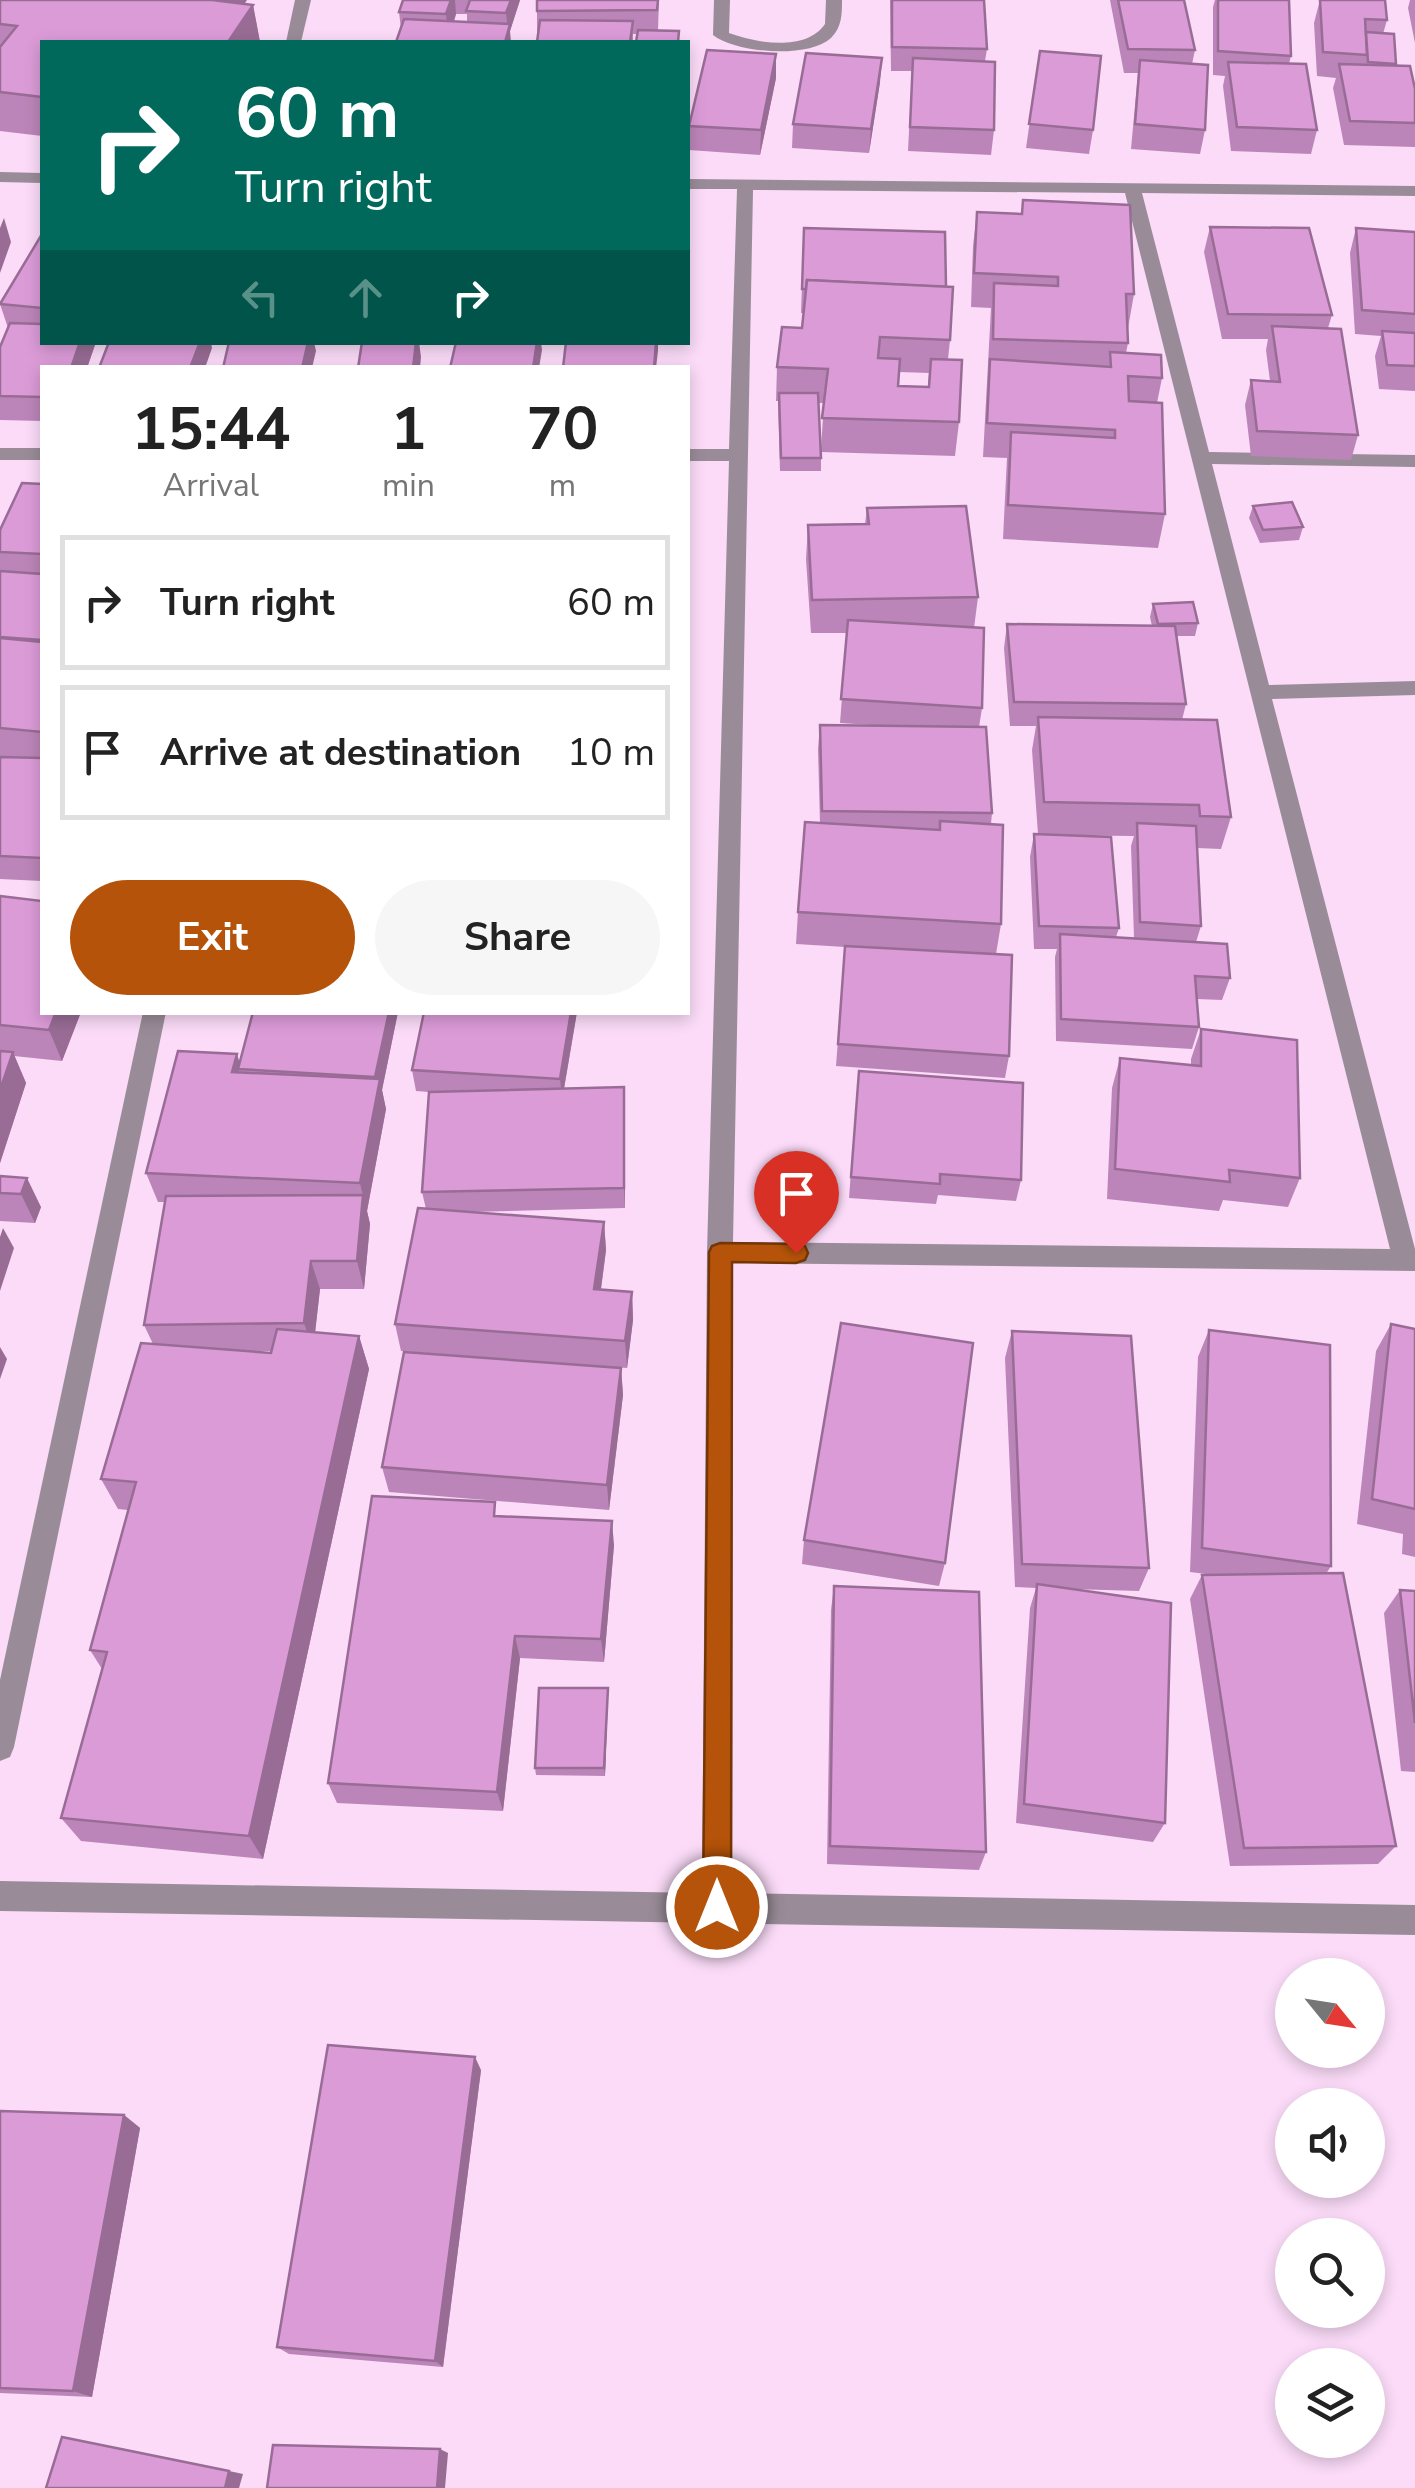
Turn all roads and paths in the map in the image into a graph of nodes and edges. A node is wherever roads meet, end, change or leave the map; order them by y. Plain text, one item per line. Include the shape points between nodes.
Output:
1 (303, 0) edge
2 (722, 0) edge
3 (834, 0) edge
4 (294, 40) edge
5 (0, 177) edge
6 (40, 178) edge
7 (690, 184) edge
8 (745, 184) junction
9 (1132, 188) junction
10 (1415, 190) edge
11 (0, 454) edge
12 (40, 454) edge
13 (690, 455) edge
14 (739, 455) junction
15 (1201, 458) junction
16 (1415, 461) edge
17 (1415, 688) edge
18 (1260, 692) junction
19 (153, 1015) edge
20 (720, 1252) junction
21 (1410, 1260) edge
22 (0, 1747) edge
23 (0, 1896) edge
24 (717, 1907) junction
25 (1415, 1920) edge

1 - 4 street
2 - 3 street via 721,35 740,45 807,45 823,38 833,24
5 - 6 street
7 - 8 street
8 - 9 street
8 - 14 street
9 - 10 street
9 - 15 street
11 - 12 street
13 - 14 street
14 - 20 street
15 - 16 street
15 - 18 street
17 - 18 street
18 - 21 street
19 - 22 street
20 - 21 street
20 - 24 street
23 - 24 street
24 - 25 street

